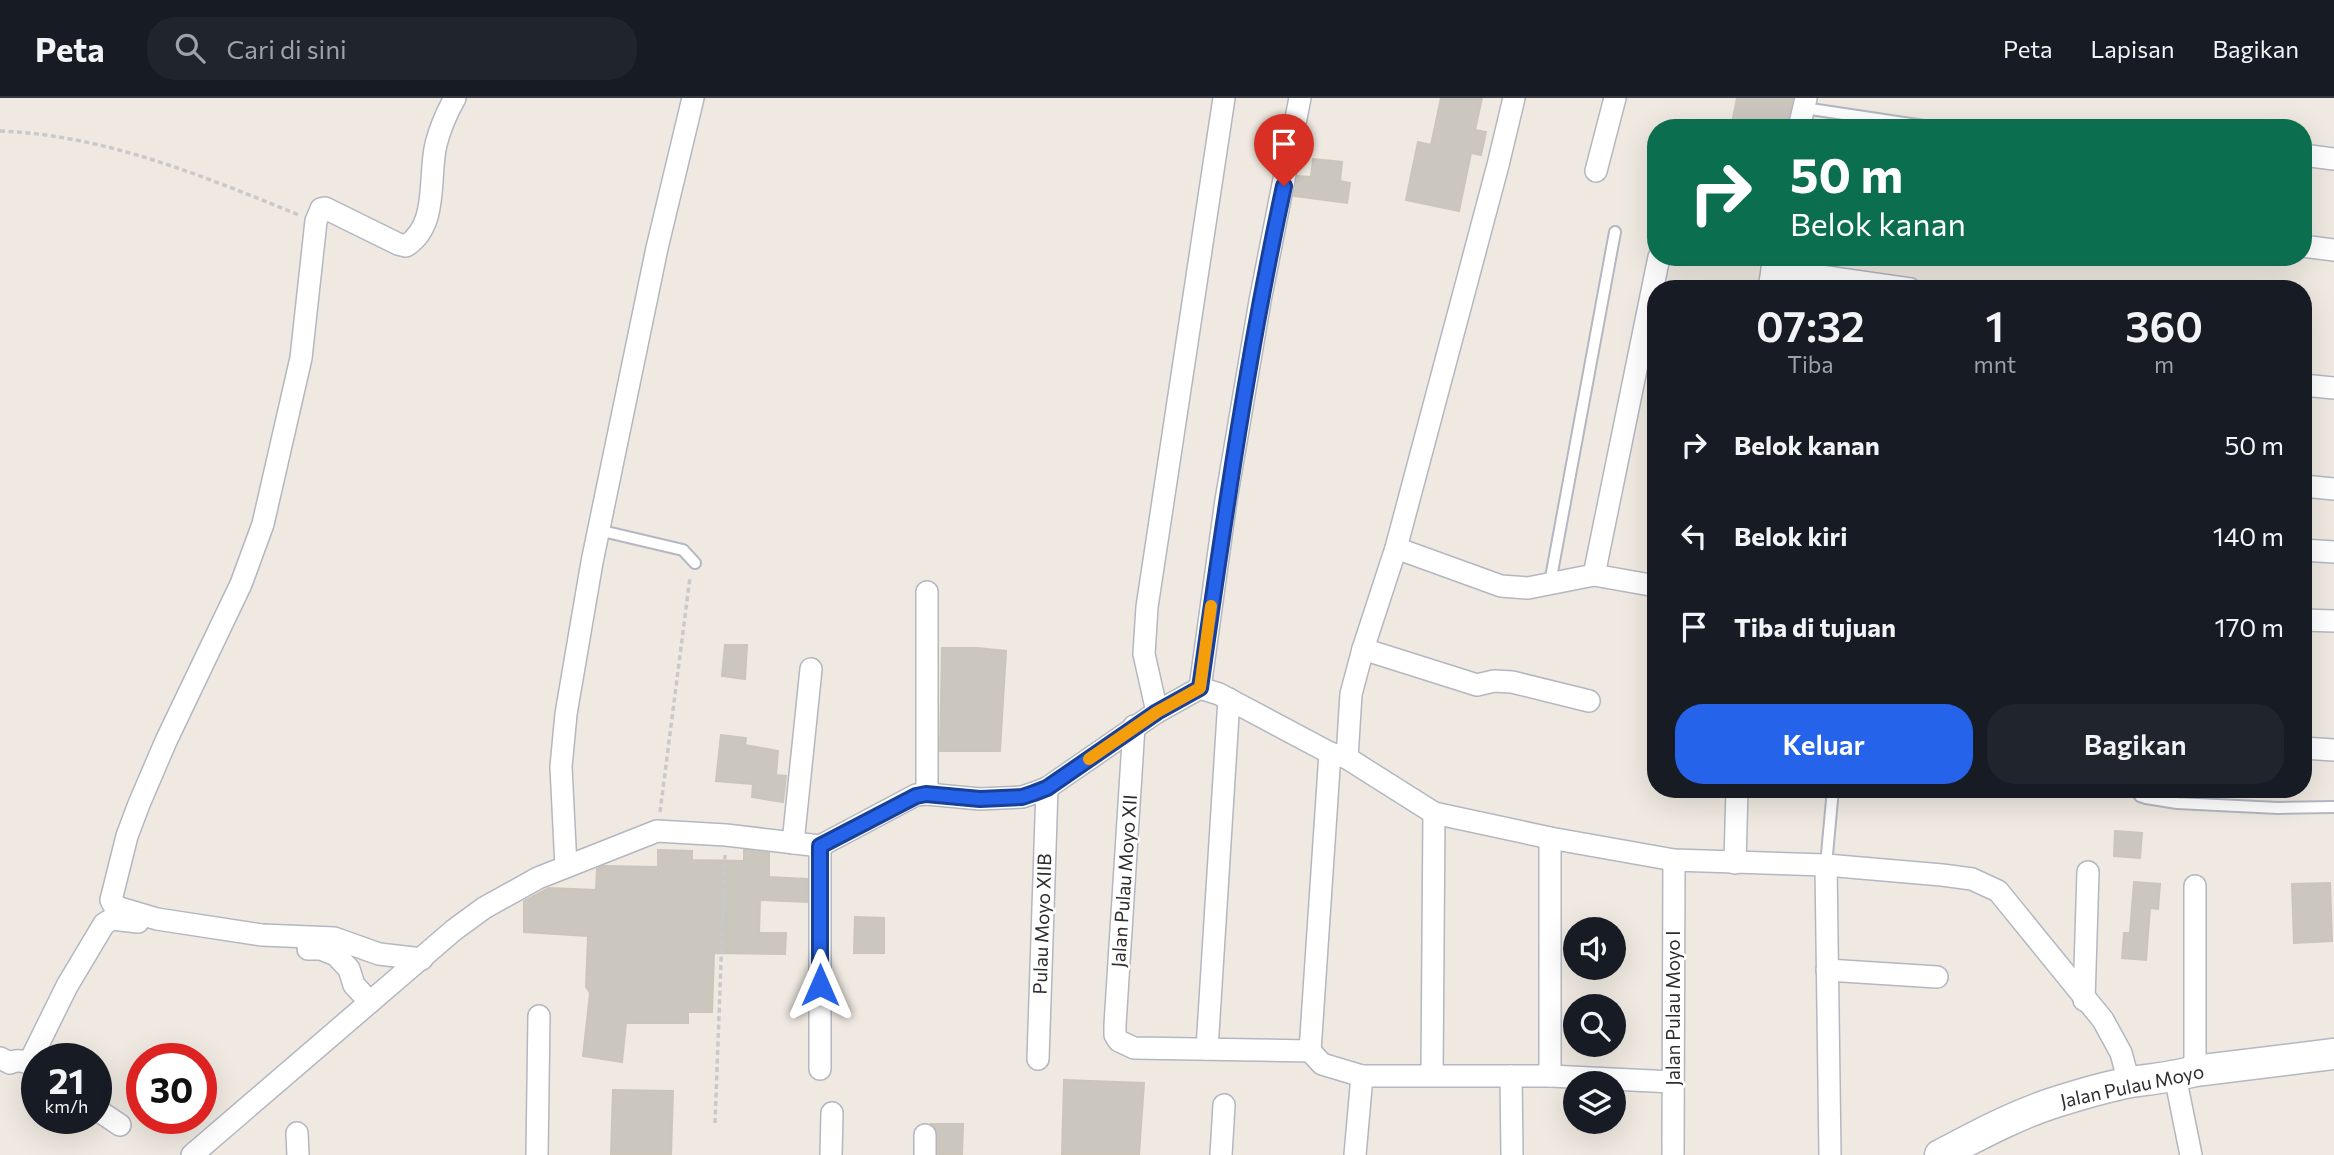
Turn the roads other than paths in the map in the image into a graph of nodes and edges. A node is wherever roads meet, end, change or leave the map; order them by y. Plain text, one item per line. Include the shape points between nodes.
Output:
1 (455, 98) edge
2 (693, 98) edge
3 (1224, 98) edge
4 (1300, 98) edge
5 (1514, 98) edge
6 (1615, 98) edge
7 (1803, 111) edge
8 (1866, 119) edge
9 (2312, 156) edge
10 (2334, 159) edge
11 (1596, 171) dead end
12 (1615, 232) dead end
13 (2312, 247) edge
14 (2334, 250) edge
15 (1772, 272) edge
16 (1837, 280) edge
17 (1647, 316) edge
18 (2312, 386) edge
19 (2334, 388) edge
20 (2312, 487) edge
21 (2334, 489) edge
22 (598, 530) junction
23 (1396, 548) junction
24 (2312, 551) edge
25 (2334, 552) edge
26 (695, 563) road end
27 (1594, 575) junction
28 (1550, 583) junction
29 (1647, 584) edge
30 (927, 592) dead end
31 (2312, 620) edge
32 (2334, 621) edge
33 (1363, 649) junction
34 (811, 669) dead end
35 (1200, 688) junction
36 (1229, 699) junction
37 (1588, 701) dead end
38 (1157, 712) junction
39 (1135, 726) junction
40 (1343, 746) junction
41 (2312, 749) edge
42 (2334, 750) edge
43 (927, 784) junction
44 (1047, 788) junction
45 (1737, 798) edge
46 (1832, 798) edge
47 (2146, 798) edge
48 (2334, 807) edge
49 (1434, 813) junction
50 (1550, 838) junction
51 (793, 844) junction
52 (820, 846) junction
53 (1674, 860) junction
54 (1735, 863) junction
55 (1826, 865) junction
56 (566, 867) junction
57 (2088, 872) dead end
58 (2195, 886) dead end
59 (401, 957) junction
60 (1828, 970) junction
61 (1937, 977) dead end
62 (363, 994) junction
63 (2084, 1000) junction
64 (539, 1016) dead end
65 (43, 1043) edge
66 (1207, 1049) junction
67 (1310, 1051) junction
68 (2334, 1054) edge
69 (0, 1058) edge
70 (1038, 1059) dead end
71 (21, 1062) edge
72 (820, 1069) dead end
73 (1432, 1074) junction
74 (2185, 1074) junction
75 (1362, 1076) junction
76 (1511, 1076) junction
77 (1550, 1076) junction
78 (1673, 1082) junction
79 (2129, 1083) junction
80 (1224, 1105) dead end
81 (832, 1113) dead end
82 (112, 1120) edge
83 (120, 1125) dead end
84 (297, 1133) dead end
85 (192, 1155) edge
86 (298, 1155) edge
87 (537, 1155) edge
88 (831, 1155) edge
89 (1221, 1155) edge
90 (1355, 1155) edge
91 (1512, 1155) edge
92 (1673, 1155) edge
93 (1830, 1155) edge
94 (1940, 1155) edge
95 (2191, 1155) edge

1 - 59 street via 436,145 430,203 416,240 406,247 321,209 300,358 263,524 241,584 139,804 111,900 120,908 156,919 262,935 334,938
2 - 22 street
3 - 38 street via 1147,607 1144,654
4 - 35 street via 1255,328
5 - 23 street
6 - 11 street
7 - 8 lane
9 - 10 street
12 - 28 lane
13 - 14 street
15 - 16 street
17 - 27 street
18 - 19 street
20 - 21 street
22 - 26 lane via 683,550
22 - 56 street via 566,714 561,767
23 - 28 street via 1501,586 1528,588
23 - 33 street
24 - 25 street
27 - 28 street
27 - 29 street
30 - 43 street
31 - 32 street
33 - 37 street via 1477,685 1512,682
33 - 40 street
34 - 51 street
35 - 36 street
35 - 38 street
36 - 40 street
36 - 66 street
38 - 39 street
39 - 44 street
39 - 66 street, Jalan Pulau Moyo XII via 1115,1035 1134,1048
40 - 49 street
40 - 67 street
41 - 42 street
43 - 44 street via 980,799 1022,797
43 - 52 street via 909,799
44 - 70 street, Pulau Moyo XIIB
45 - 54 street
46 - 55 lane
47 - 48 lane via 2278,808
49 - 50 street
49 - 73 street
50 - 53 street
50 - 77 street
51 - 52 street
51 - 56 street via 657,831
52 - 72 street
53 - 54 street
53 - 78 street, Jalan Pulau Moyo I
54 - 55 street
55 - 60 street
55 - 63 street via 1980,881 1998,891
56 - 59 street via 538,878
57 - 63 street
58 - 74 street
59 - 62 street
60 - 61 street
60 - 93 street
62 - 65 street via 343,961 321,949 261,946 109,920 67,986
62 - 85 street
63 - 79 street via 2112,1036
64 - 87 street
66 - 67 street
67 - 75 street via 1322,1064
68 - 74 street, Jalan Pulau Moyo
69 - 71 street
73 - 75 street
73 - 76 street
74 - 79 street, Jalan Pulau Moyo
74 - 95 street
75 - 90 street
76 - 77 street
76 - 91 street
77 - 78 street
78 - 92 street, Jalan Pulau Moyo I
79 - 94 street, Jalan Pulau Moyo via 2052,1103
80 - 89 street
81 - 88 street
82 - 83 street
84 - 86 street

